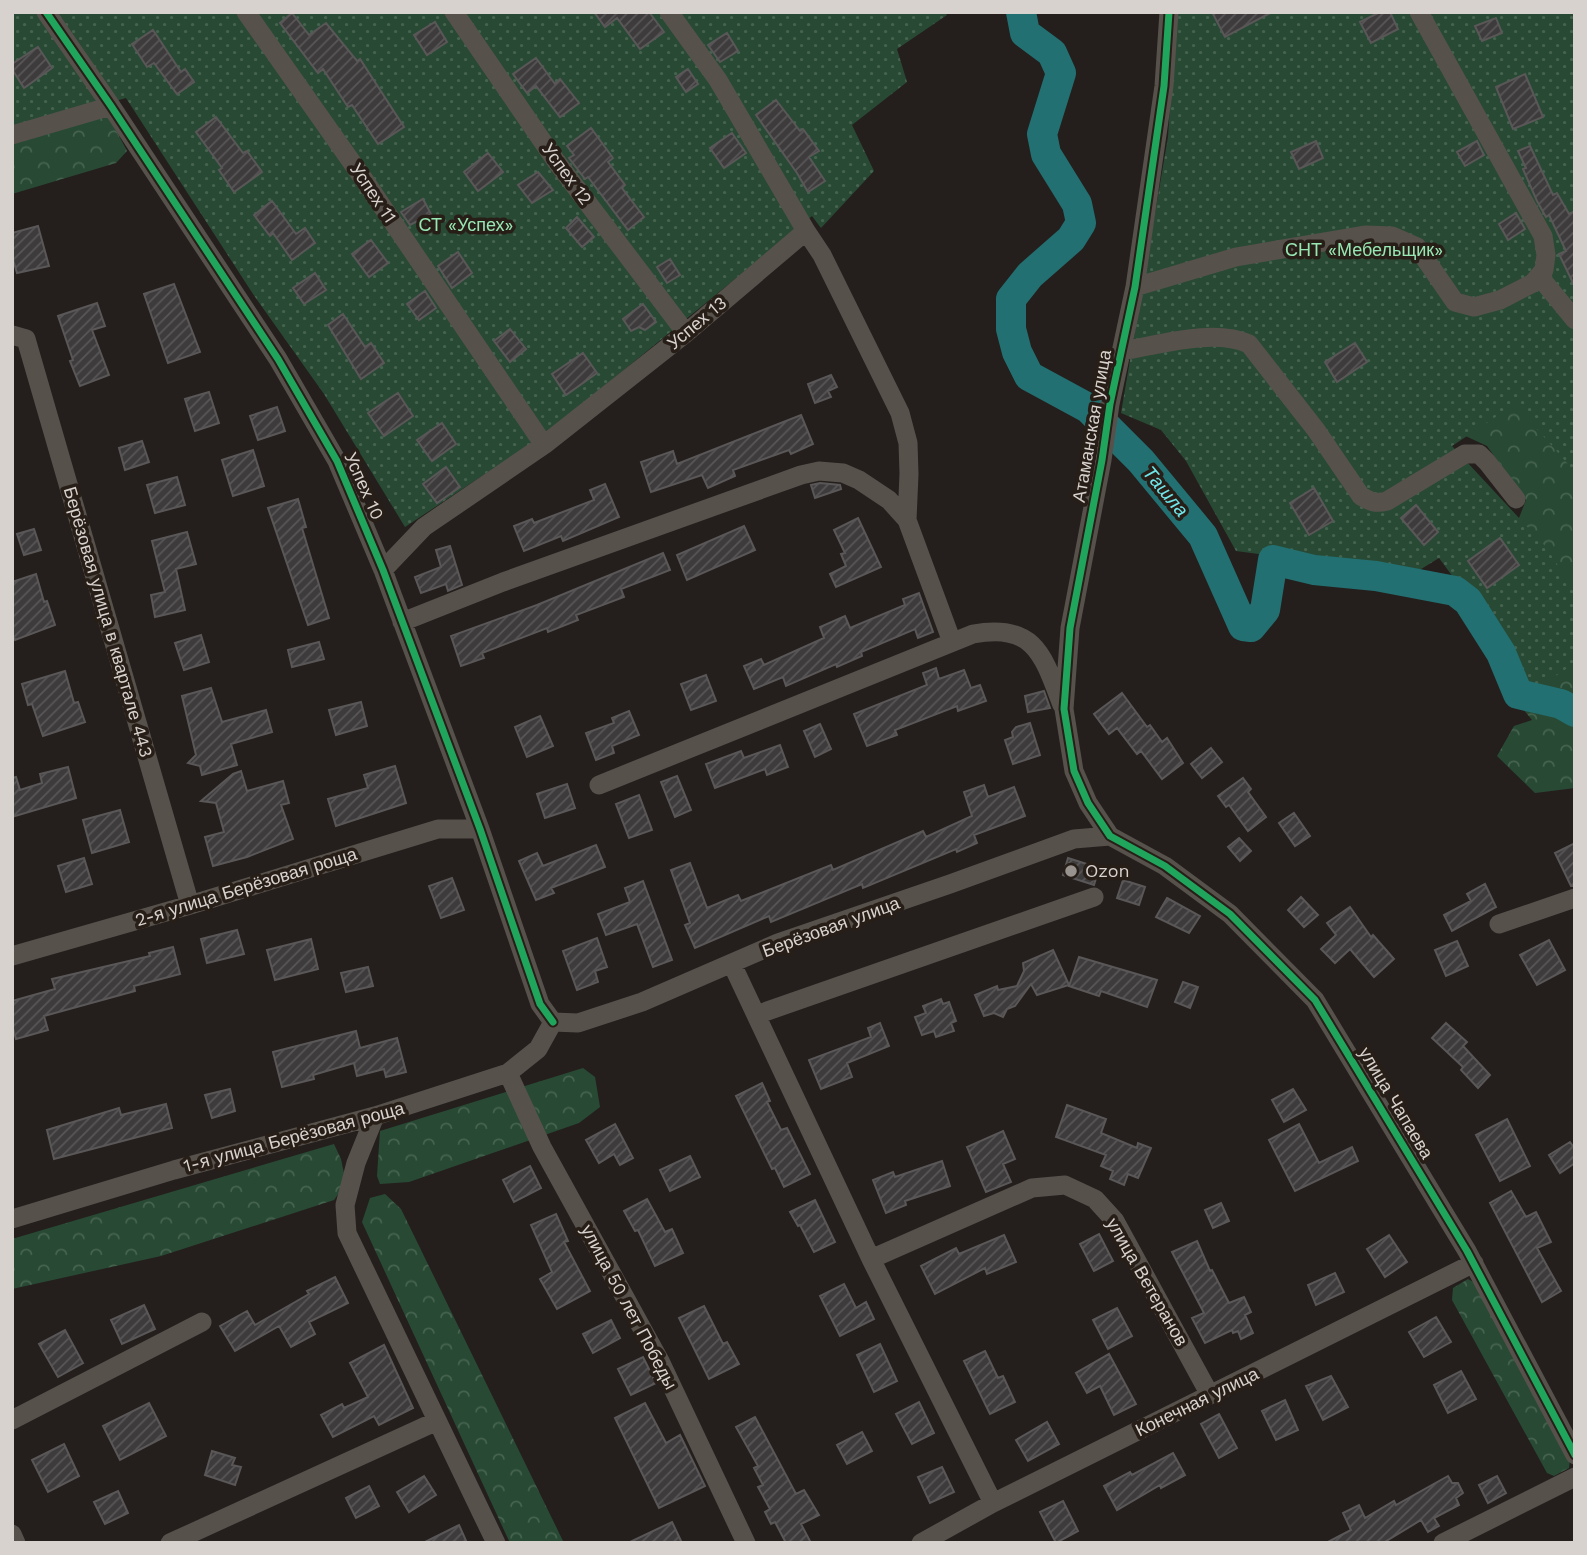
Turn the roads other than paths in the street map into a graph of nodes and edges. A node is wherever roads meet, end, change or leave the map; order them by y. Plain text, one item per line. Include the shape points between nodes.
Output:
1 (46, 12) edge
2 (246, 12) edge
3 (454, 12) edge
4 (670, 12) edge
5 (1169, 12) edge
6 (1419, 12) edge
7 (111, 106) junction
8 (12, 135) edge
9 (806, 231) junction
10 (1539, 276) junction
11 (1135, 287) junction
12 (1575, 320) edge
13 (686, 333) junction
14 (19, 337) edge
15 (1121, 351) junction
16 (544, 445) junction
17 (1516, 499) dead end
18 (907, 520) junction
19 (383, 570) junction
20 (402, 622) junction
21 (952, 642) junction
22 (1064, 709) junction
23 (599, 785) dead end
24 (480, 829) junction
25 (1110, 836) junction
26 (1094, 897) dead end
27 (1575, 898) edge
28 (190, 905) junction
29 (1499, 924) dead end
30 (12, 956) edge
31 (732, 964) junction
32 (756, 1015) junction
33 (553, 1022) junction
34 (508, 1073) junction
35 (375, 1116) junction
36 (12, 1219) edge
37 (871, 1259) junction
38 (1474, 1263) junction
39 (202, 1322) dead end
40 (1210, 1395) junction
41 (12, 1420) edge
42 (437, 1421) junction
43 (1575, 1455) edge
44 (1575, 1477) edge
45 (993, 1503) junction
46 (12, 1534) edge
47 (16, 1543) edge
48 (170, 1543) edge
49 (496, 1543) edge
50 (746, 1543) edge
51 (921, 1543) edge
52 (1443, 1543) edge

1 - 7 street, Успех 10
2 - 16 street, Успех 11
3 - 13 street, Успех 12 via 556,161
4 - 9 street via 718,80
5 - 11 street, Атаманская улица via 1163,98
6 - 10 street via 1543,236 1546,255
7 - 8 street
7 - 19 street, Успех 10 via 278,359 337,461
9 - 13 street, Успех 13
9 - 18 street via 900,413 908,443
10 - 11 street via 1500,300 1474,307 1455,302 1417,247 1392,236 1365,235 1236,257
10 - 12 street
11 - 15 street, Атаманская улица
13 - 16 street, Успех 13
14 - 28 street, Берёзовая улица в квартале 443
15 - 17 street via 1207,337 1235,338 1249,344 1361,496 1377,503 1465,454 1479,454
15 - 22 street, Атаманская улица via 1070,628
16 - 19 street, Успех 13 via 424,527
18 - 20 street via 889,500 859,480 819,471
18 - 21 street
19 - 20 street, Успех 10
20 - 24 street, Успех 10
21 - 22 street via 995,630 1017,634 1037,648
21 - 23 street
22 - 25 street, Атаманская улица via 1074,771
24 - 28 street, 2-я улица Берёзовая роща via 438,829
24 - 33 street, Успех 10 via 540,1003
25 - 31 street, Берёзовая улица via 1074,839 778,943
25 - 38 street, улица Чапаева via 1165,866 1230,914 1315,1000
26 - 32 street
27 - 29 street
28 - 30 street, 2-я улица Берёзовая роща
31 - 32 street
31 - 33 street, Берёзовая улица via 578,1023
32 - 37 street
33 - 34 street, 1-я улица Берёзовая роща via 538,1049
34 - 35 street, 1-я улица Берёзовая роща
34 - 50 street, улица 50 лет Победы via 541,1147 660,1361
35 - 36 street, 1-я улица Берёзовая роща
35 - 42 street via 345,1205 347,1233
37 - 40 street, улица Ветеранов via 1032,1188 1065,1185 1096,1199 1115,1221
37 - 45 street
38 - 40 street, Конечная улица
38 - 43 street, улица Чапаева
39 - 41 street
40 - 45 street, Конечная улица
42 - 48 street
42 - 49 street
44 - 52 street
45 - 51 street, Конечная улица
46 - 47 street

